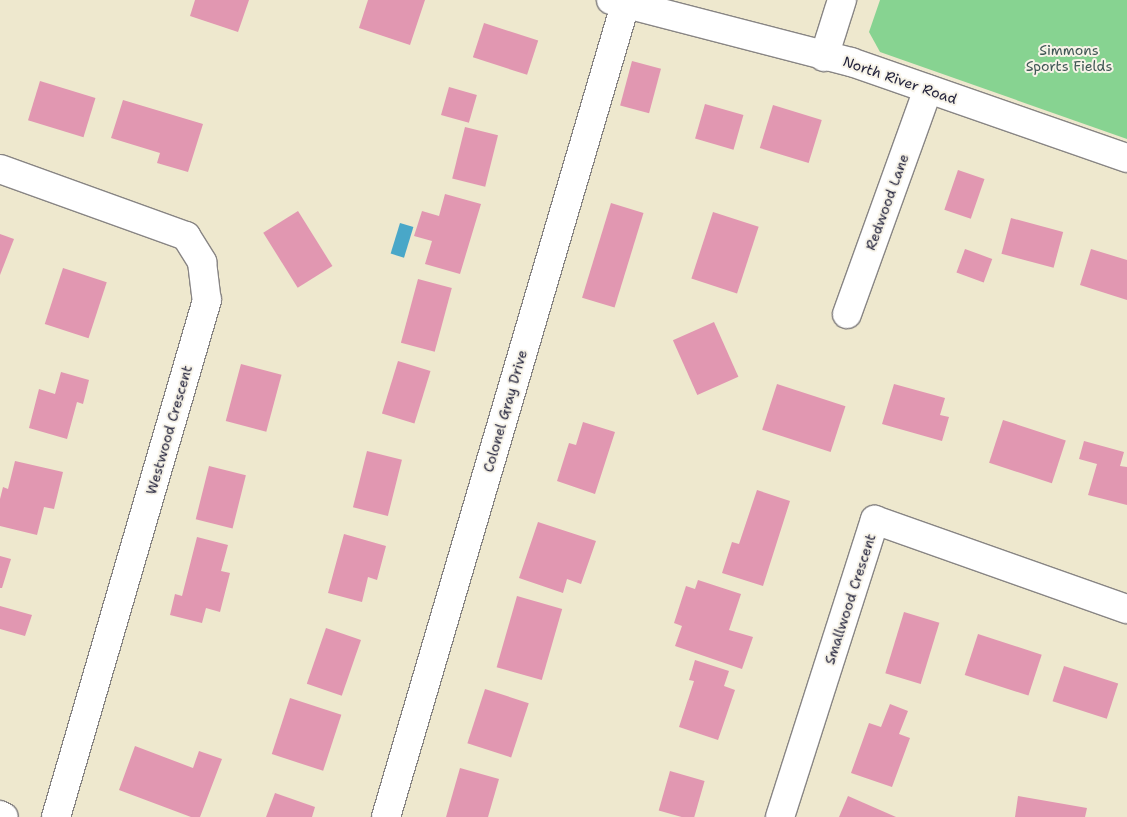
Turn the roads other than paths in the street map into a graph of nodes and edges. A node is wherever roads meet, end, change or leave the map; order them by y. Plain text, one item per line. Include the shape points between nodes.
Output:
1 (842, 0) edge
2 (618, 3) edge
3 (824, 57) junction
4 (928, 89) junction
5 (1127, 158) edge
6 (0, 169) edge
7 (847, 314) dead end
8 (1127, 609) edge
9 (0, 815) edge
10 (4, 817) edge
11 (56, 817) edge
12 (386, 817) edge
13 (780, 817) edge

1 - 3 street
2 - 3 street, North River Road
2 - 12 street, Colonel Gray Drive
3 - 4 street, North River Road via 851,62
4 - 5 street, North River Road
4 - 7 street, Redwood Lane
6 - 11 street, Westwood Crescent via 186,236 202,262 208,300
8 - 13 street, Smallwood Crescent via 875,520
9 - 10 street

